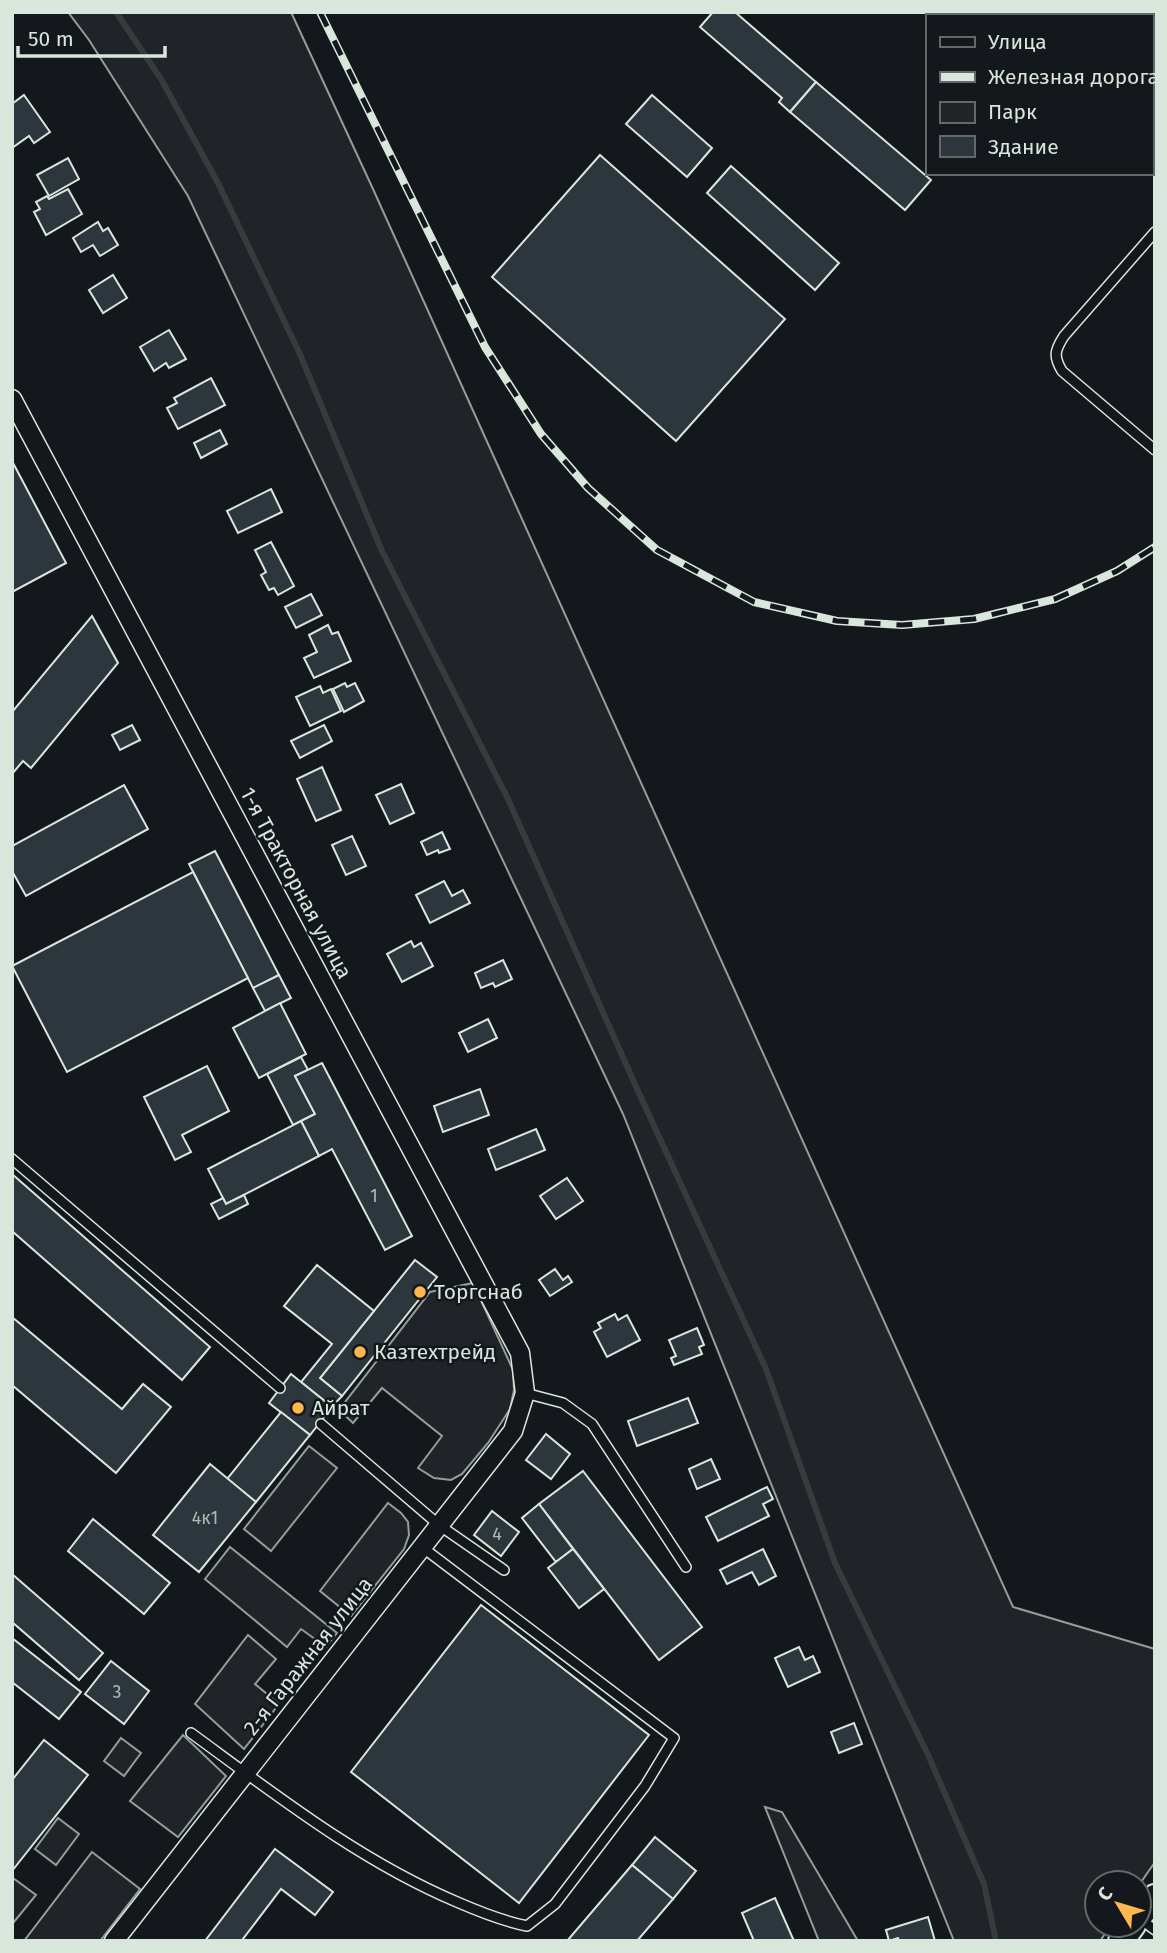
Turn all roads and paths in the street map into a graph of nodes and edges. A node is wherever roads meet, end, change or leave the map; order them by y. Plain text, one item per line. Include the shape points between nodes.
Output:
1 (1155, 232) edge
2 (12, 399) edge
3 (1155, 450) edge
4 (12, 1159) edge
5 (280, 1388) dead end
6 (524, 1393) junction
7 (321, 1424) dead end
8 (439, 1525) junction
9 (422, 1547) junction
10 (685, 1567) dead end
11 (504, 1570) dead end
12 (191, 1733) dead end
13 (246, 1773) junction
14 (114, 1941) edge

1 - 3 lane via 1056,348 1062,371
2 - 6 street, 1-я Тракторная улица via 520,1353
4 - 5 lane
6 - 8 street, 2-я Гаражная улица via 513,1431
6 - 10 lane via 563,1403 592,1424
7 - 8 lane
8 - 9 street, 2-я Гаражная улица
8 - 11 lane
9 - 13 street, 2-я Гаражная улица
9 - 13 lane via 674,1738 645,1786 555,1904 527,1926 462,1905 384,1867
12 - 13 lane
13 - 14 street, 2-я Гаражная улица

